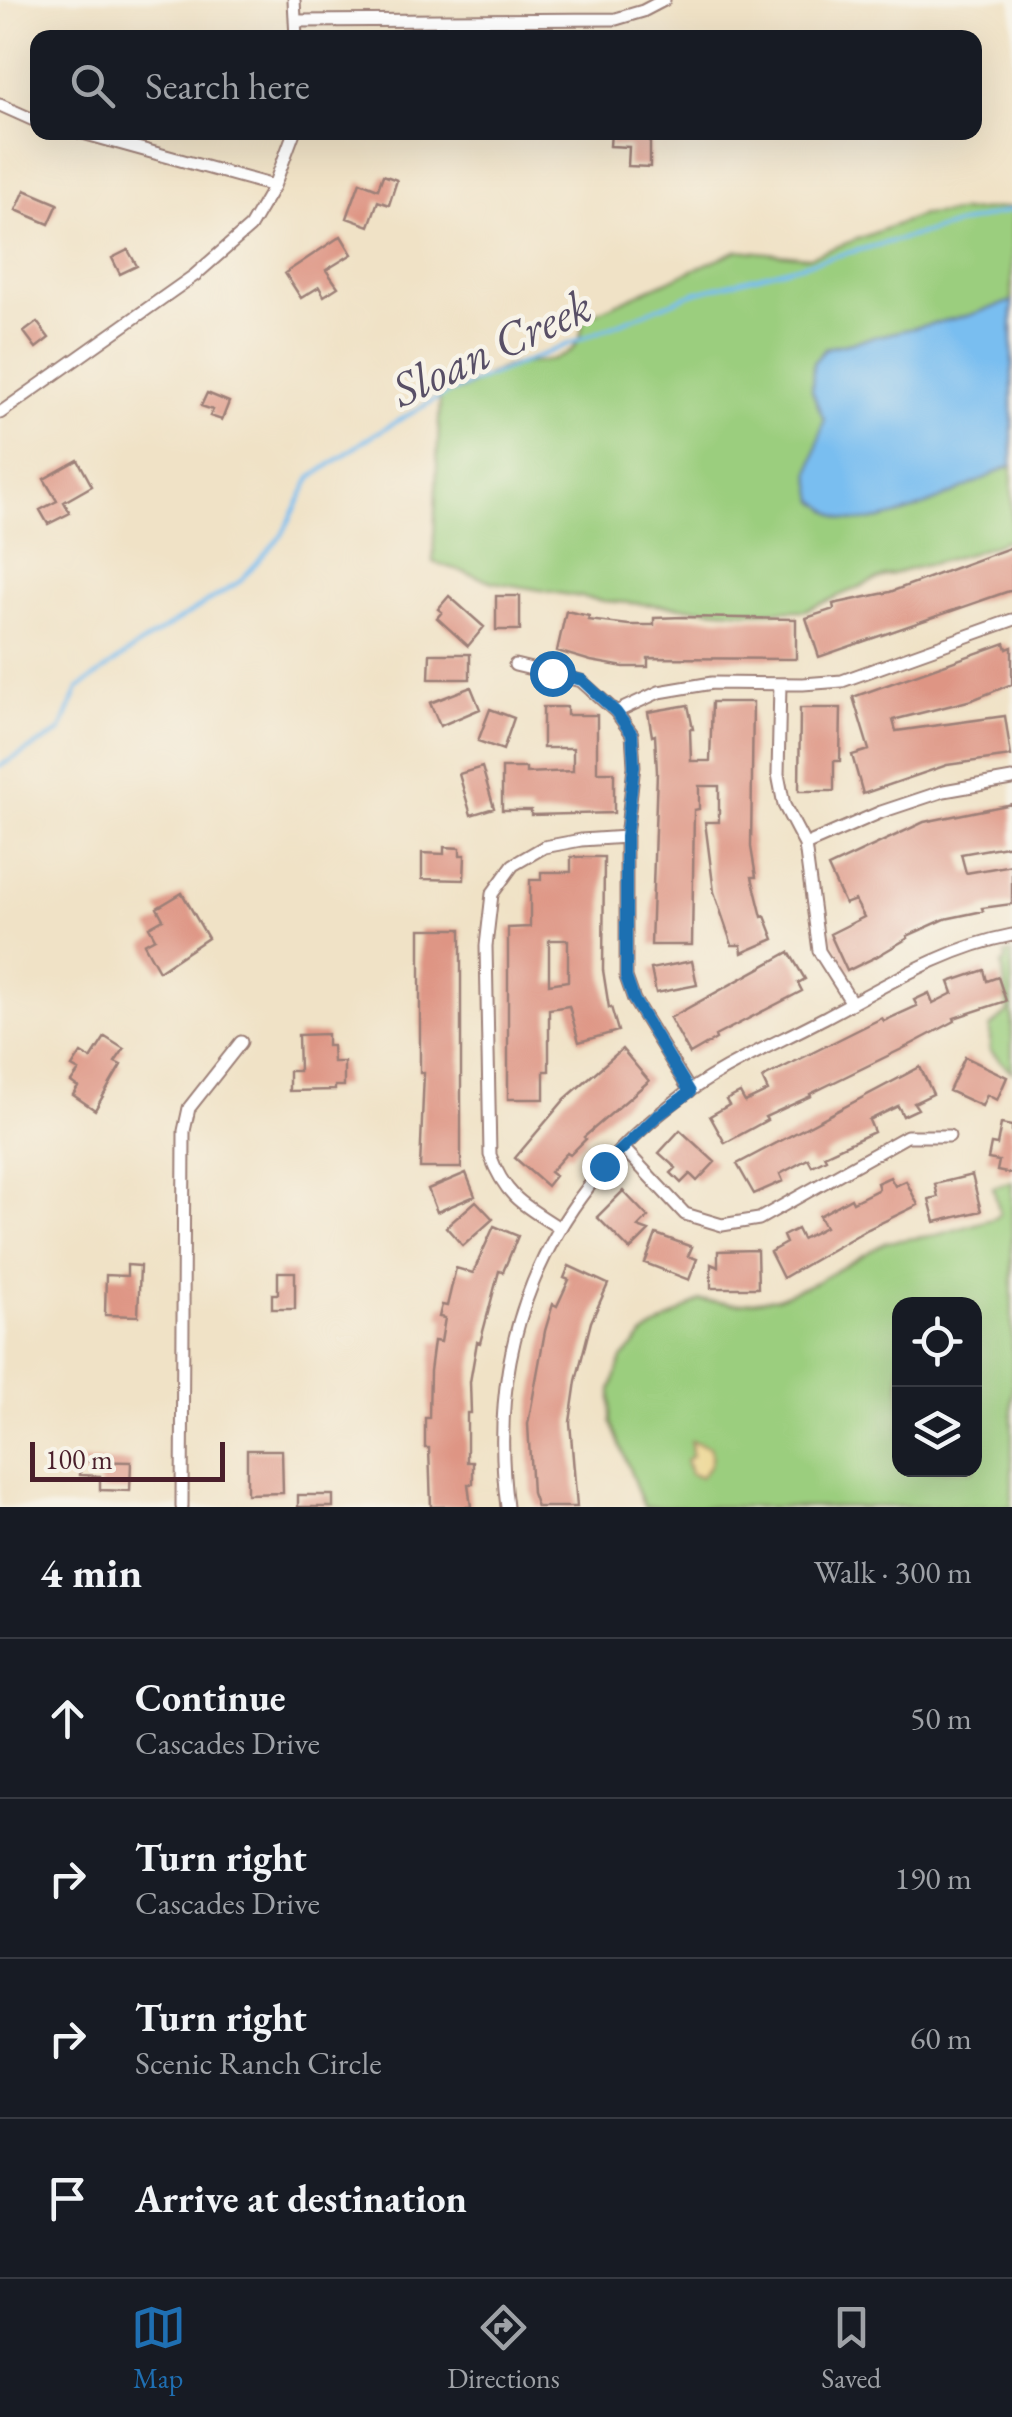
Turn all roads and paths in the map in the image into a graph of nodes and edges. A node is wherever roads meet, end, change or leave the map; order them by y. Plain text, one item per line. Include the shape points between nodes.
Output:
1 (294, 0) edge
2 (664, 0) edge
3 (296, 20) junction
4 (296, 30) edge
5 (0, 104) edge
6 (30, 118) edge
7 (108, 140) edge
8 (291, 140) edge
9 (274, 186) junction
10 (0, 413) edge
11 (1012, 620) edge
12 (515, 665) dead end
13 (780, 684) junction
14 (616, 712) junction
15 (1012, 780) edge
16 (626, 837) junction
17 (805, 845) junction
18 (1012, 935) edge
19 (852, 1003) junction
20 (241, 1042) dead end
21 (690, 1092) junction
22 (950, 1136) dead end
23 (623, 1148) junction
24 (558, 1227) junction
25 (182, 1507) edge
26 (507, 1507) edge

1 - 3 street
2 - 3 street via 616,19
3 - 4 street
5 - 6 street
7 - 9 street
8 - 9 street
9 - 10 street via 250,227 194,275
11 - 13 street via 842,680
12 - 14 street via 582,680
13 - 14 street via 712,682 659,692
13 - 17 street via 778,774 784,804
14 - 16 street via 632,734
15 - 17 street via 944,791
16 - 21 street via 626,977
16 - 24 street via 544,847 513,865 492,894 486,946 490,1155 517,1202
17 - 19 street via 819,952
18 - 19 street via 936,958
19 - 21 street
20 - 25 street via 189,1108 184,1132
21 - 23 street
22 - 23 street via 906,1136 758,1220 722,1225 684,1214
23 - 24 street
24 - 26 street via 530,1286 511,1354 501,1435

